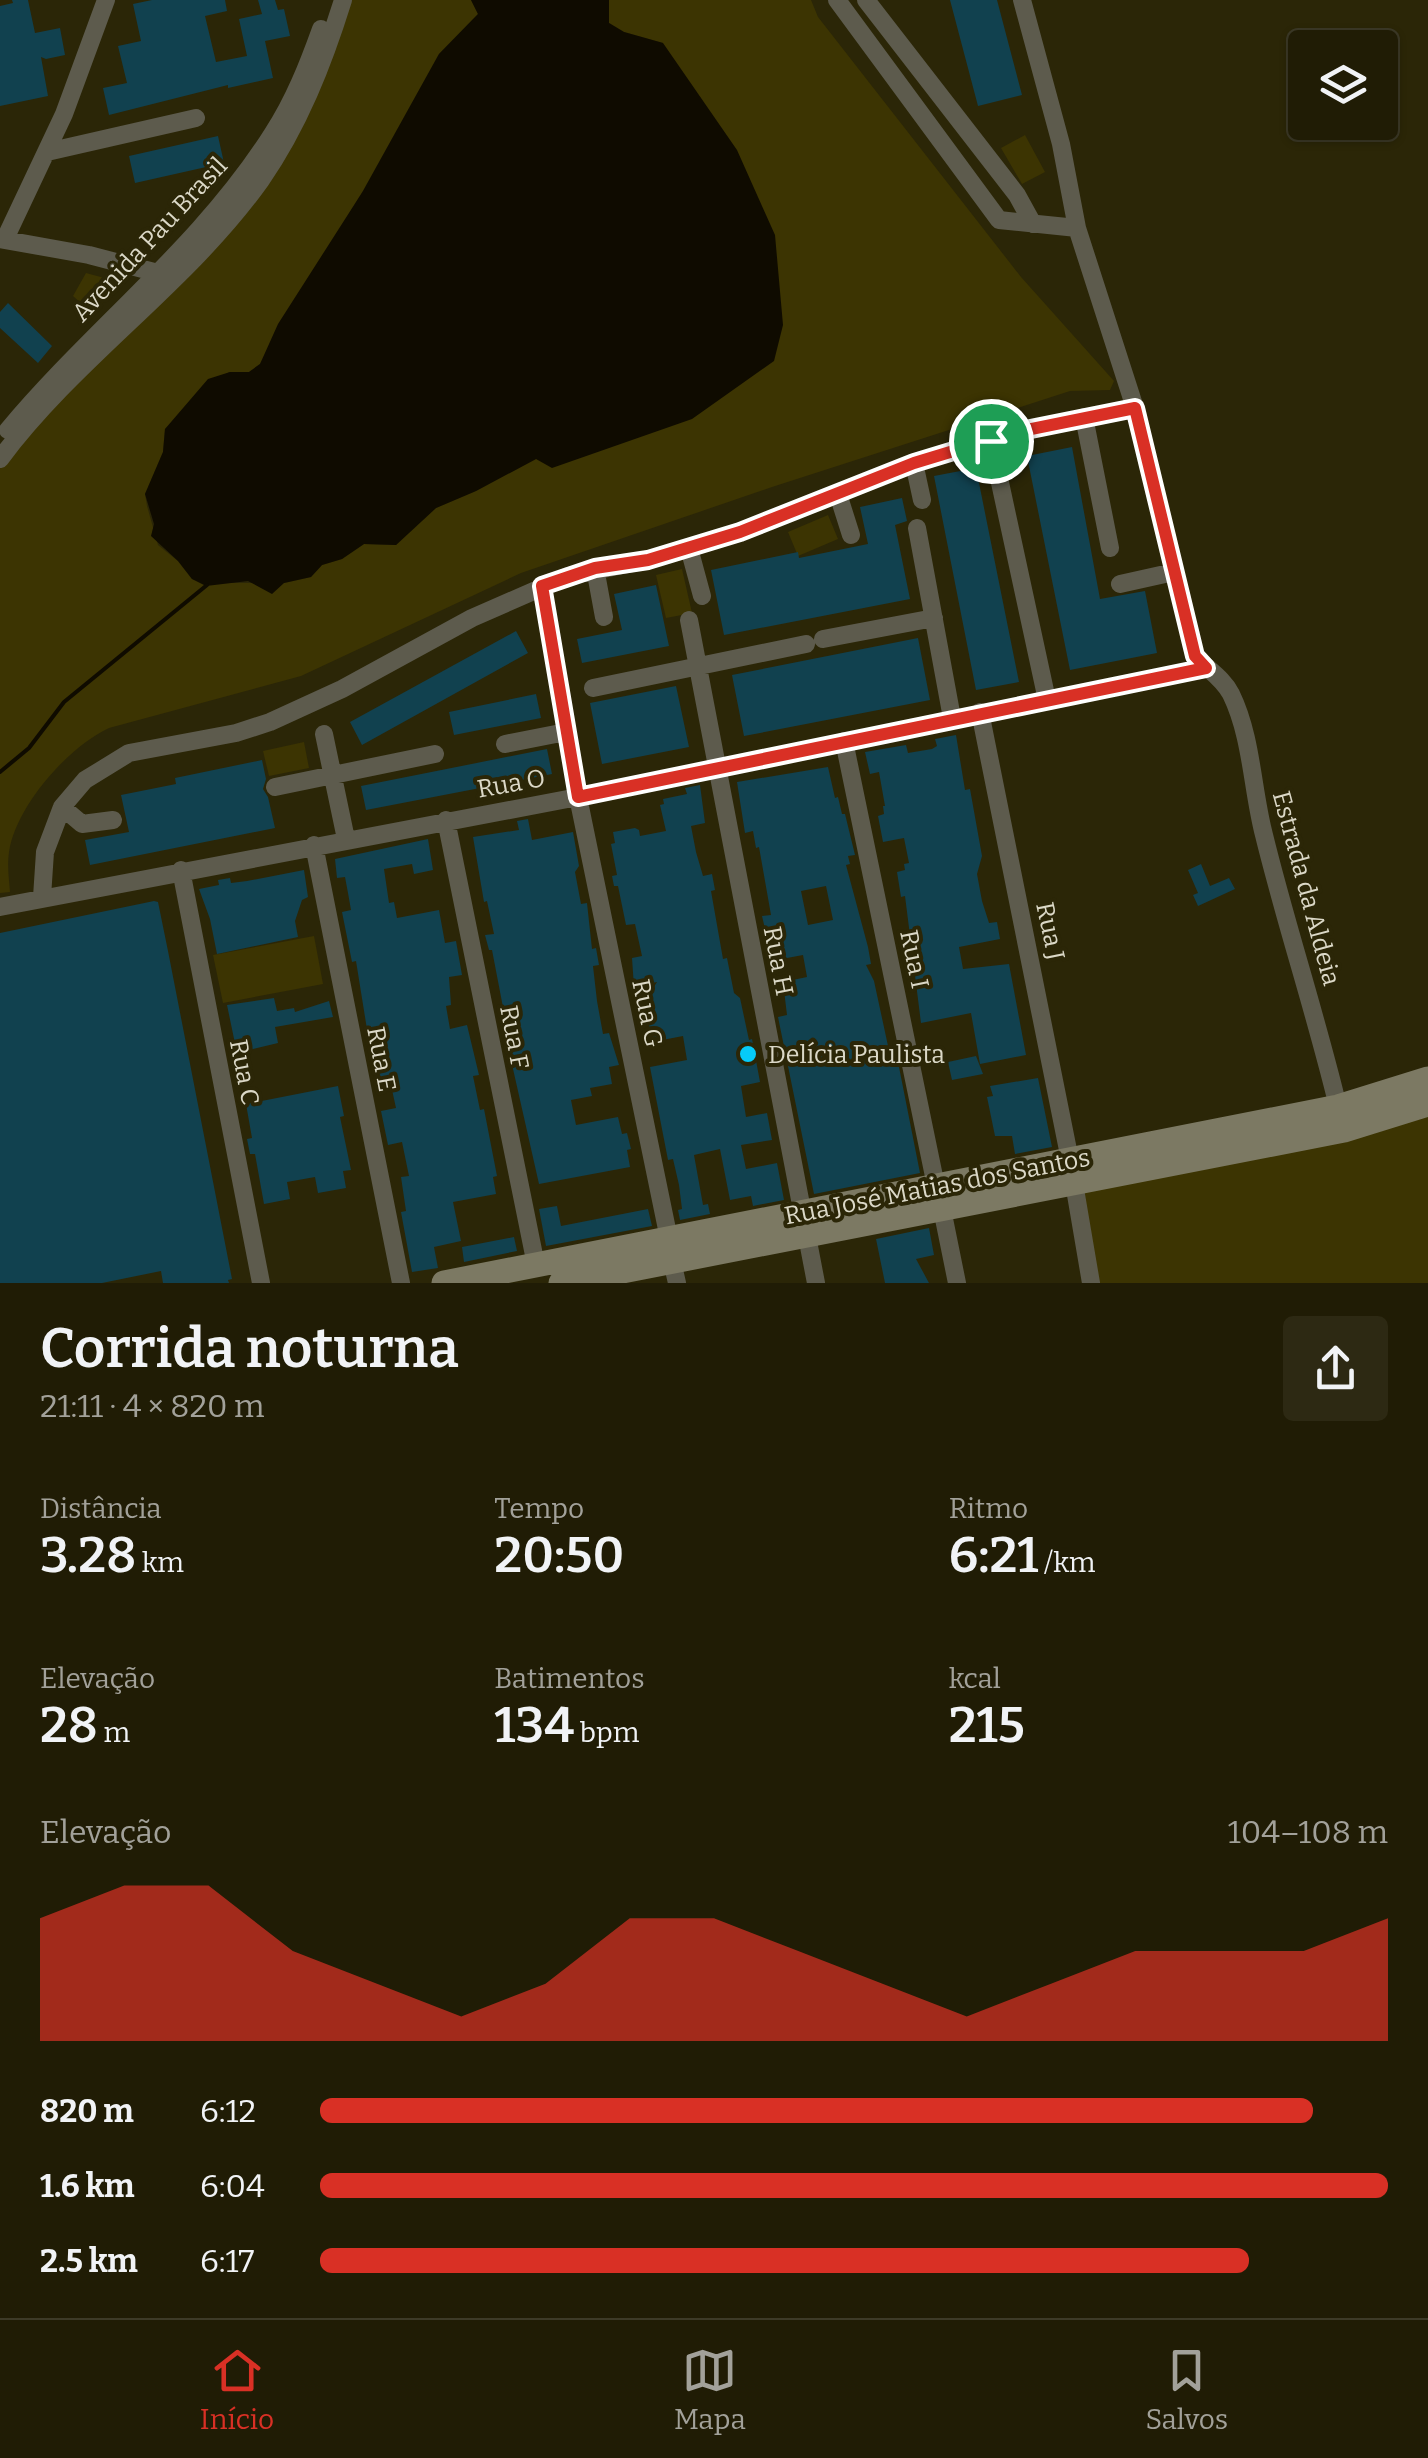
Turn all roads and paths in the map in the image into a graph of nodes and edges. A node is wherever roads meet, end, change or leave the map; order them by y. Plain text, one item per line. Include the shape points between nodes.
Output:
1 (106, 0) edge
2 (332, 0) edge
3 (342, 0) edge
4 (837, 0) edge
5 (866, 0) edge
6 (1022, 0) edge
7 (196, 118) dead end
8 (47, 152) junction
9 (1034, 224) junction
10 (1077, 228) junction
11 (2, 239) edge
12 (158, 273) junction
13 (1135, 408) junction
14 (1084, 417) junction
15 (0, 440) edge
16 (991, 441) junction
17 (0, 459) edge
18 (914, 463) junction
19 (838, 494) junction
20 (922, 500) dead end
21 (917, 528) dead end
22 (852, 535) dead end
23 (689, 548) junction
24 (1110, 548) dead end
25 (595, 568) junction
26 (1174, 572) junction
27 (1120, 584) dead end
28 (542, 586) junction
29 (702, 596) dead end
30 (604, 617) dead end
31 (934, 618) junction
32 (688, 620) dead end
33 (697, 665) junction
34 (1206, 668) junction
35 (593, 688) dead end
36 (1047, 700) junction
37 (980, 712) junction
38 (952, 718) junction
39 (566, 732) junction
40 (324, 734) dead end
41 (844, 741) junction
42 (505, 744) dead end
43 (435, 754) dead end
44 (716, 767) junction
45 (334, 775) junction
46 (275, 786) dead end
47 (578, 797) junction
48 (62, 808) junction
49 (113, 820) dead end
50 (446, 820) junction
51 (346, 838) junction
52 (314, 846) junction
53 (180, 870) junction
54 (42, 898) junction
55 (0, 906) edge
56 (1428, 1079) edge
57 (1428, 1104) edge
58 (1341, 1118) junction
59 (1072, 1172) junction
60 (939, 1198) junction
61 (804, 1224) junction
62 (673, 1261) edge
63 (536, 1265) junction
64 (261, 1283) edge
65 (401, 1283) edge
66 (444, 1283) edge
67 (561, 1283) edge
68 (816, 1283) edge
69 (957, 1283) edge
70 (1091, 1283) edge

1 - 8 street
2 - 12 street, Avenida Pau Brasil via 272,135
3 - 17 street via 298,120 259,183
4 - 9 street via 1000,220
5 - 9 street
6 - 10 street, Estrada da Aldeia
7 - 8 street
8 - 11 street
9 - 10 street
10 - 13 street, Estrada da Aldeia
11 - 12 street
12 - 15 street, Avenida Pau Brasil
13 - 14 street
13 - 26 street, Estrada da Aldeia
14 - 16 street
14 - 24 street
16 - 18 street
16 - 36 street
18 - 19 street
18 - 20 street
19 - 22 street
19 - 23 street
21 - 31 street
23 - 25 street
23 - 29 street
25 - 28 street
25 - 30 street
26 - 27 street
26 - 34 street, Estrada da Aldeia via 1195,656
28 - 39 street, Rua G
28 - 48 street via 287,715 236,733 129,753 85,780
31 - 33 street
31 - 38 street
32 - 33 street, Rua H
33 - 35 street
33 - 44 street, Rua H
34 - 36 street, Rua O
34 - 58 street, Estrada da Aldeia via 1224,682 1245,735 1266,845
36 - 37 street, Rua O
37 - 38 street, Rua O
37 - 59 street, Rua J
38 - 41 street, Rua O
39 - 42 street
39 - 47 street, Rua G
40 - 45 street
41 - 44 street, Rua O
41 - 60 street, Rua I
43 - 45 street
44 - 47 street, Rua O
44 - 61 street, Rua H
45 - 46 street
45 - 51 street
47 - 50 street, Rua O
47 - 62 street, Rua G
48 - 49 street via 82,824
48 - 54 street via 46,852
50 - 51 street, Rua O
50 - 63 street, Rua F
51 - 52 street, Rua O
52 - 53 street, Rua O
52 - 65 street, Rua E
53 - 54 street, Rua O
53 - 64 street, Rua C
54 - 55 street, Rua O
56 - 58 main road, Rua José Matias dos Santos
57 - 58 main road, Rua José Matias dos Santos
58 - 59 main road, Rua José Matias dos Santos
59 - 60 main road, Rua José Matias dos Santos
59 - 70 street, Rua J
60 - 61 main road, Rua José Matias dos Santos
60 - 69 street, Rua I
61 - 62 main road, Rua José Matias dos Santos
61 - 68 street, Rua H
62 - 63 main road, Rua José Matias dos Santos
62 - 67 main road, Rua José Matias dos Santos
63 - 66 main road, Rua José Matias dos Santos

